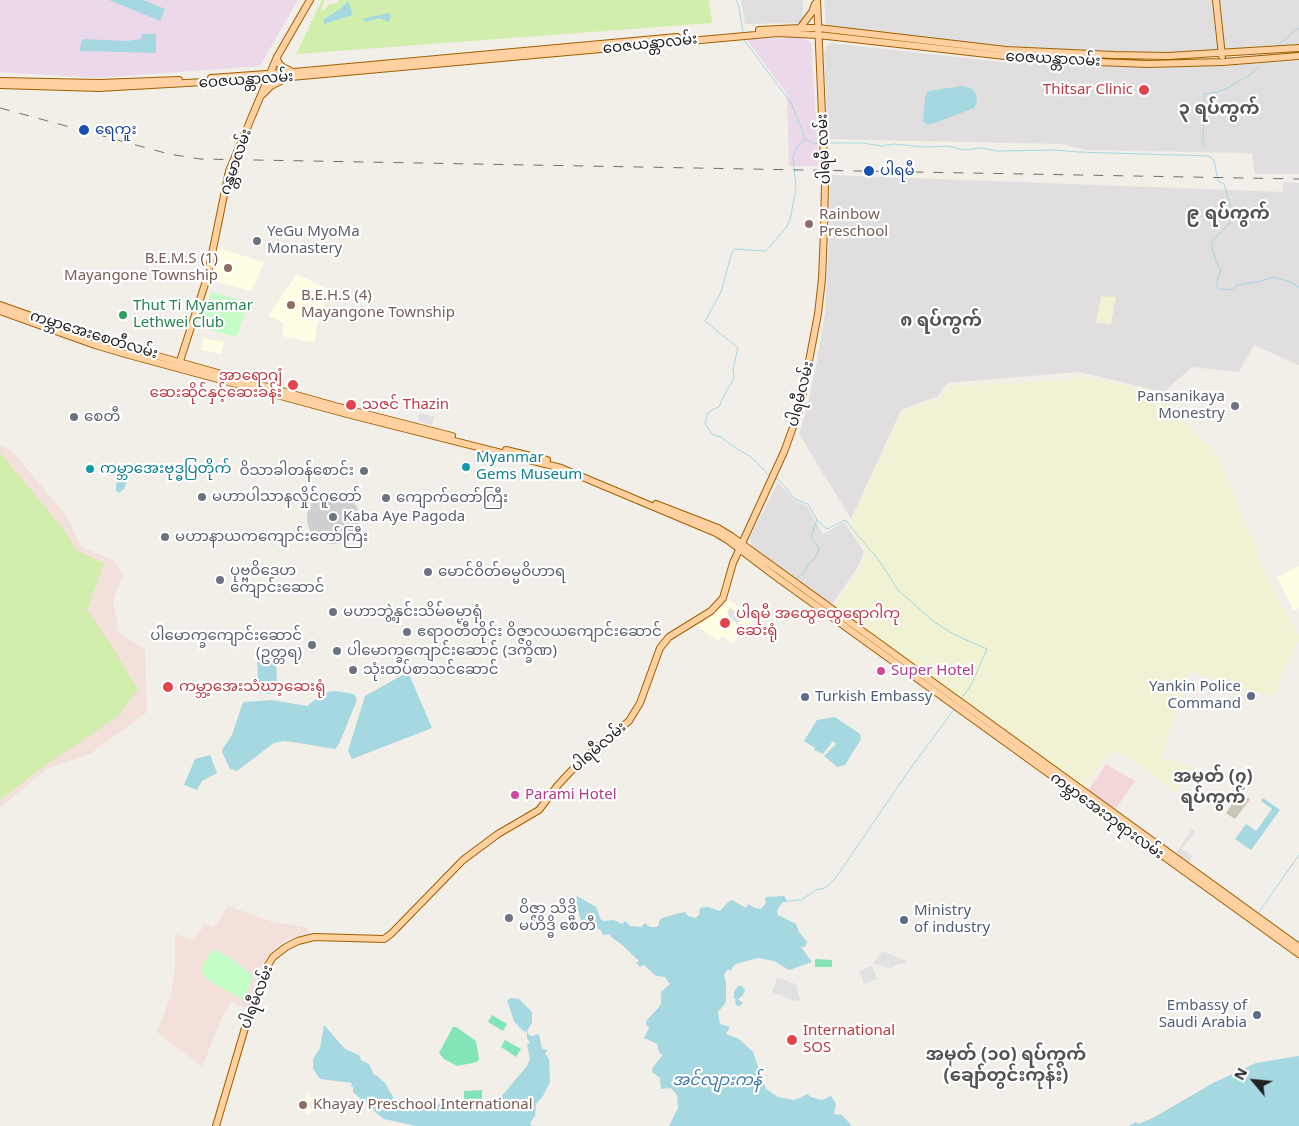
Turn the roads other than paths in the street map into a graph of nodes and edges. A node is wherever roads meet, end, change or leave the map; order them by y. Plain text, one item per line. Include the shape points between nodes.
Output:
1 (310, 0) edge
2 (817, 0) edge
3 (1216, 0) edge
4 (818, 17) junction
5 (800, 31) junction
6 (818, 32) junction
7 (830, 33) junction
8 (925, 44) junction
9 (818, 45) junction
10 (1299, 48) edge
11 (1222, 54) junction
12 (1299, 56) edge
13 (277, 57) junction
14 (1223, 62) junction
15 (292, 74) junction
16 (268, 76) junction
17 (249, 77) junction
18 (0, 81) edge
19 (0, 85) edge
20 (259, 100) junction
21 (824, 230) joint
22 (0, 305) edge
23 (0, 311) edge
24 (178, 364) junction
25 (748, 530) junction
26 (730, 538) junction
27 (740, 546) junction
28 (750, 554) junction
29 (733, 563) junction
30 (917, 674) junction
31 (970, 712) junction
32 (1299, 947) edge
33 (1299, 954) edge
34 (216, 1126) edge

1 - 13 main road, ဂန္တမာလမ်း
2 - 4 main road
2 - 5 main road
3 - 11 main road
4 - 6 main road
4 - 7 main road
5 - 6 main road, ဝေဇယန္တာလမ်း
5 - 9 main road
5 - 15 main road, ဝေဇယန္တာလမ်း
6 - 7 main road, ဝေဇယန္တာလမ်း
6 - 9 main road
7 - 8 main road, ဝေဇယန္တာလမ်း
7 - 9 main road
8 - 11 main road, ဝေဇယန္တာလမ်း via 1114,55
8 - 14 main road, ဝေဇယန္တာလမ်း via 1005,56 1070,61
9 - 21 main road, ပါရမီ လမ်း, bridge
10 - 11 main road, ဝေဇယန္တာလမ်း
11 - 14 main road
12 - 14 main road, ဝေဇယန္တာလမ်း
13 - 15 main road via 280,66
13 - 16 main road, ဂန္တမာလမ်း
13 - 17 main road via 265,69
15 - 16 main road, ဝေဇယန္တာလမ်း
15 - 20 main road via 271,86
16 - 17 main road, ဝေဇယန္တာလမ်း
16 - 20 main road, ဂန္တမာလမ်း
17 - 18 main road, ဝေဇယန္တာလမ်း via 99,83
17 - 19 main road, ဝေဇယန္တာလမ်း via 99,88
17 - 20 main road via 258,86
20 - 24 main road, ဂန္တမာလမ်း via 229,172 207,278
21 - 25 main road, ပါရမီလမ်း via 818,314 800,408 784,452
22 - 24 main road, ကမ္ဘာအေးစေတီလမ်း via 73,332
23 - 24 main road, ကမ္ဘာအေးစေတီလမ်း via 95,345
24 - 26 main road, ကမ္ဘာအေးစေတီလမ်း via 569,467 678,515 718,528
25 - 26 main road
25 - 27 main road, ပါရမီလမ်း
25 - 28 main road
26 - 27 main road
26 - 29 main road via 734,550
27 - 28 main road
27 - 29 main road, ပါရမီလမ်း
28 - 29 main road
28 - 30 main road
29 - 34 main road, ပါရမီလမ်း via 719,604 669,637 660,648 640,703 629,721 567,775 539,810 463,860 384,938 314,937 291,944 273,958 245,1028
30 - 31 main road, ကမ္ဘာအေးဘုရားလမ်း
30 - 31 main road, ကမ္ဘာအေးဘုရားလမ်း via 956,706
31 - 32 main road, ကမ္ဘာအေးဘုရားလမ်း
31 - 33 main road, ကမ္ဘာအေးဘုရားလမ်း

